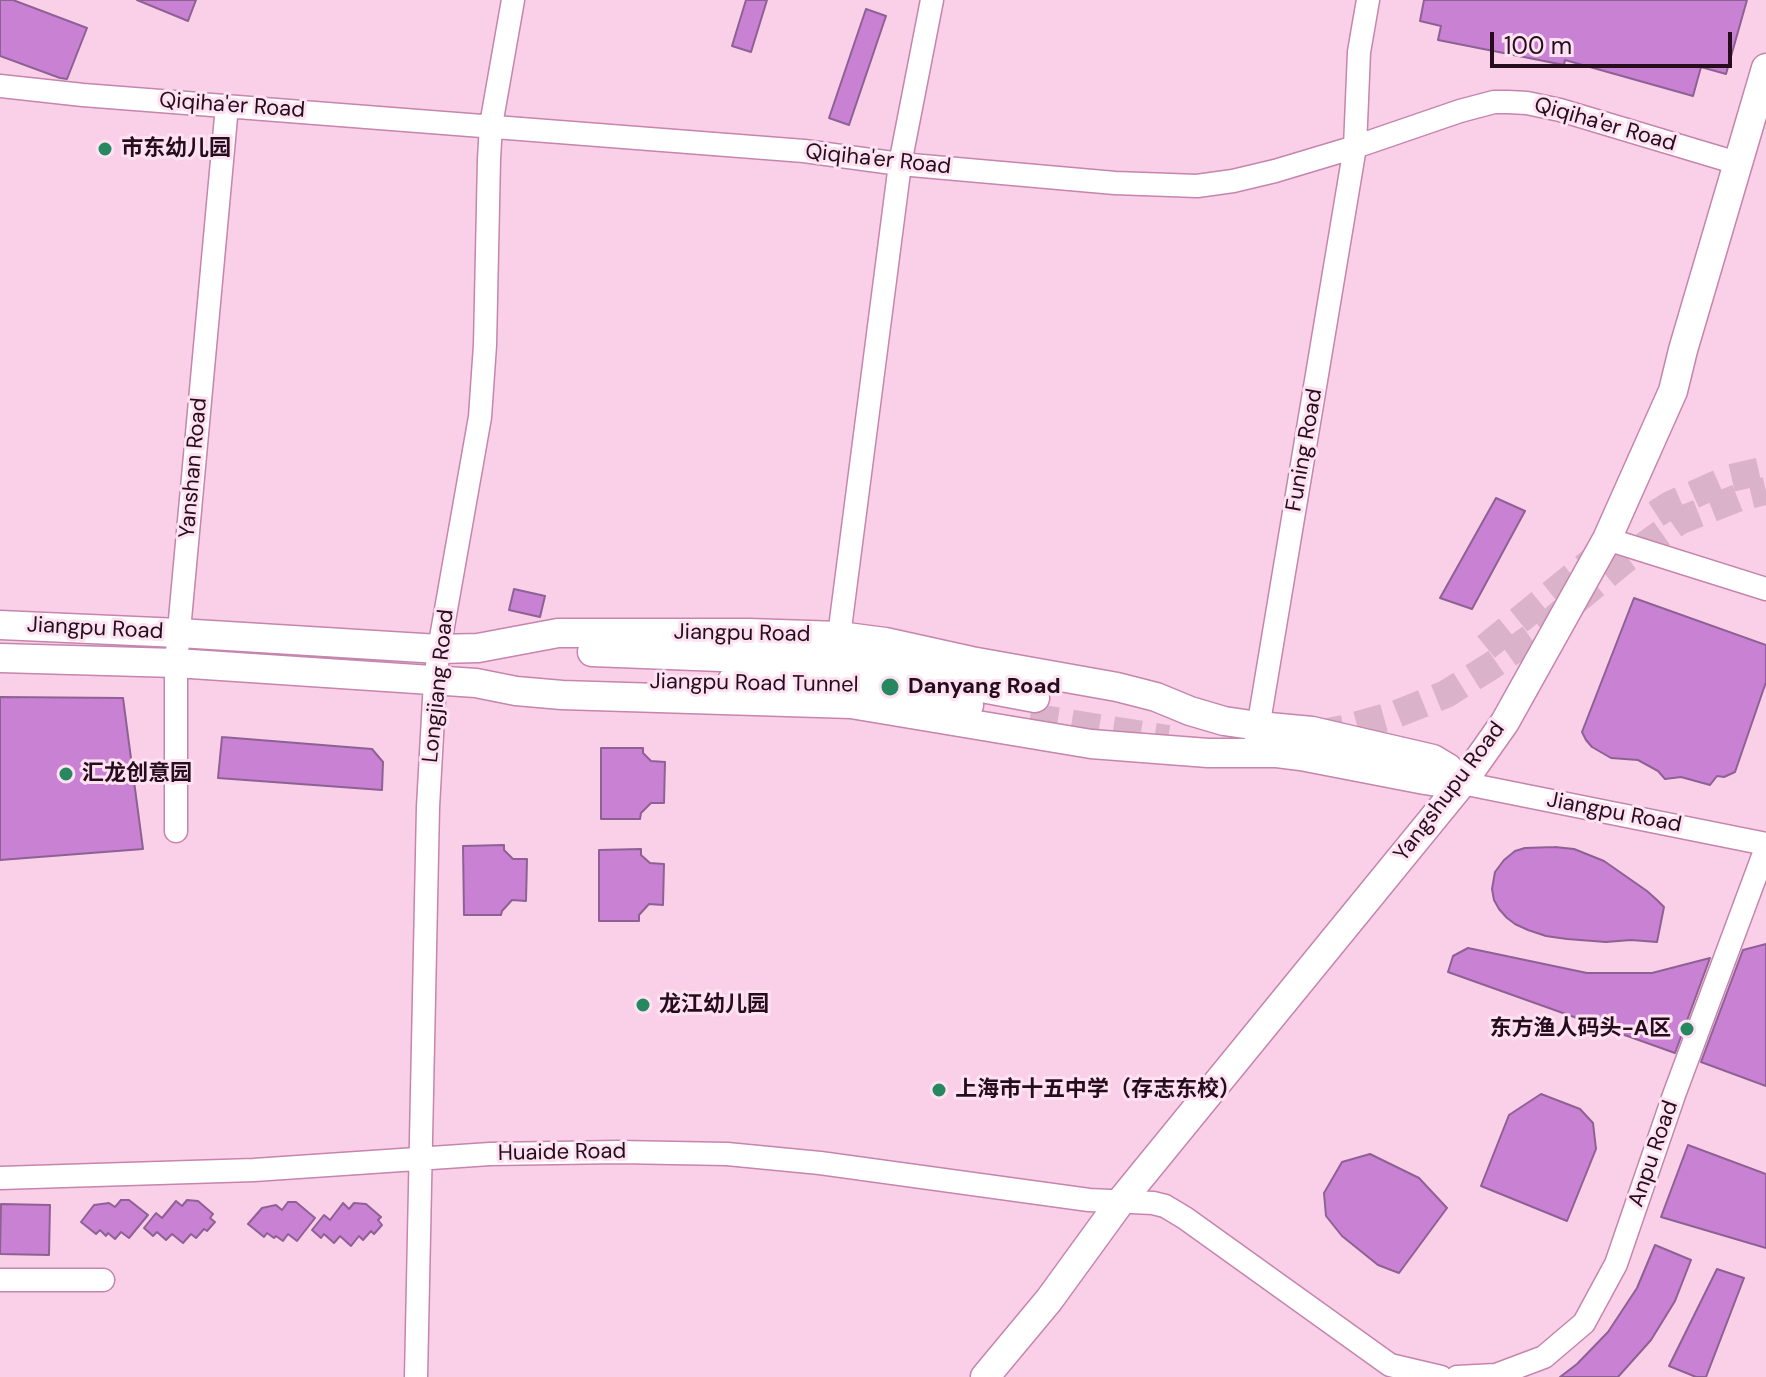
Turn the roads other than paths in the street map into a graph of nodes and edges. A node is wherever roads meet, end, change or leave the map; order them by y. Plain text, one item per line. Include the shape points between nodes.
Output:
1 (513, 0) edge
2 (932, 0) edge
3 (1368, 0) edge
4 (1766, 68) edge
5 (0, 86) edge
6 (227, 106) junction
7 (491, 125) junction
8 (1355, 147) junction
9 (1737, 163) junction
10 (900, 164) junction
11 (1607, 539) junction
12 (1766, 589) edge
13 (0, 625) edge
14 (179, 633) junction
15 (839, 636) junction
16 (478, 648) junction
17 (439, 649) junction
18 (0, 658) edge
19 (176, 663) junction
20 (435, 681) junction
21 (476, 683) junction
22 (1256, 740) junction
23 (1462, 783) junction
24 (176, 831) dead end
25 (1766, 846) edge
26 (421, 1160) junction
27 (0, 1178) edge
28 (1121, 1201) junction
29 (0, 1280) edge
30 (103, 1280) dead end
31 (1396, 1371) edge
32 (416, 1377) edge
33 (985, 1377) edge
34 (1441, 1377) edge
35 (1457, 1377) edge

1 - 7 street, Longjiang Road
2 - 10 street
3 - 8 street, Funing Road via 1359,52
4 - 9 main road, Yangshupu Road
5 - 6 street, Qiqiha'er Road
6 - 7 street, Qiqiha'er Road
6 - 14 street, Yanshan Road
7 - 10 street, Qiqiha'er Road
7 - 17 street, Longjiang Road via 480,417
8 - 9 street, Qiqiha'er Road via 1460,111 1508,102 1560,110
8 - 10 street, Qiqiha'er Road via 1275,171 1197,186
8 - 22 street, Funing Road
9 - 11 main road, Yangshupu Road via 1673,391
10 - 15 street
11 - 12 street
11 - 23 main road, Yangshupu Road via 1505,722
13 - 14 main road, Jiangpu Road
14 - 17 main road, Jiangpu Road
14 - 19 street, Yanshan Road
15 - 16 main road, Jiangpu Road via 558,633
15 - 22 main road, Jiangpu Road via 1117,687 1224,721
16 - 17 main road, Jiangpu Road
16 - 21 main road, Jiangpu Road Tunnel via 865,666 1033,707 802,681
17 - 20 street, Longjiang Road
18 - 19 main road, Jiangpu Road
19 - 20 main road, Jiangpu Road
19 - 24 street, Yanshan Road
20 - 21 main road, Jiangpu Road
20 - 26 street, Longjiang Road
21 - 22 main road, Jiangpu Road via 562,695 851,704 1091,744 1208,753
22 - 23 main road, Jiangpu Road via 1301,756
23 - 25 street, Jiangpu Road
23 - 28 main road, Yangshupu Road
25 - 35 street, Anpu Road via 1616,1264 1584,1323 1544,1357 1496,1375
26 - 27 street, Huaide Road
26 - 28 street, Huaide Road via 544,1152 727,1154
26 - 32 street, Longjiang Road
28 - 31 street via 1173,1210
28 - 33 main road, Yangshupu Road
29 - 30 street
31 - 34 street

